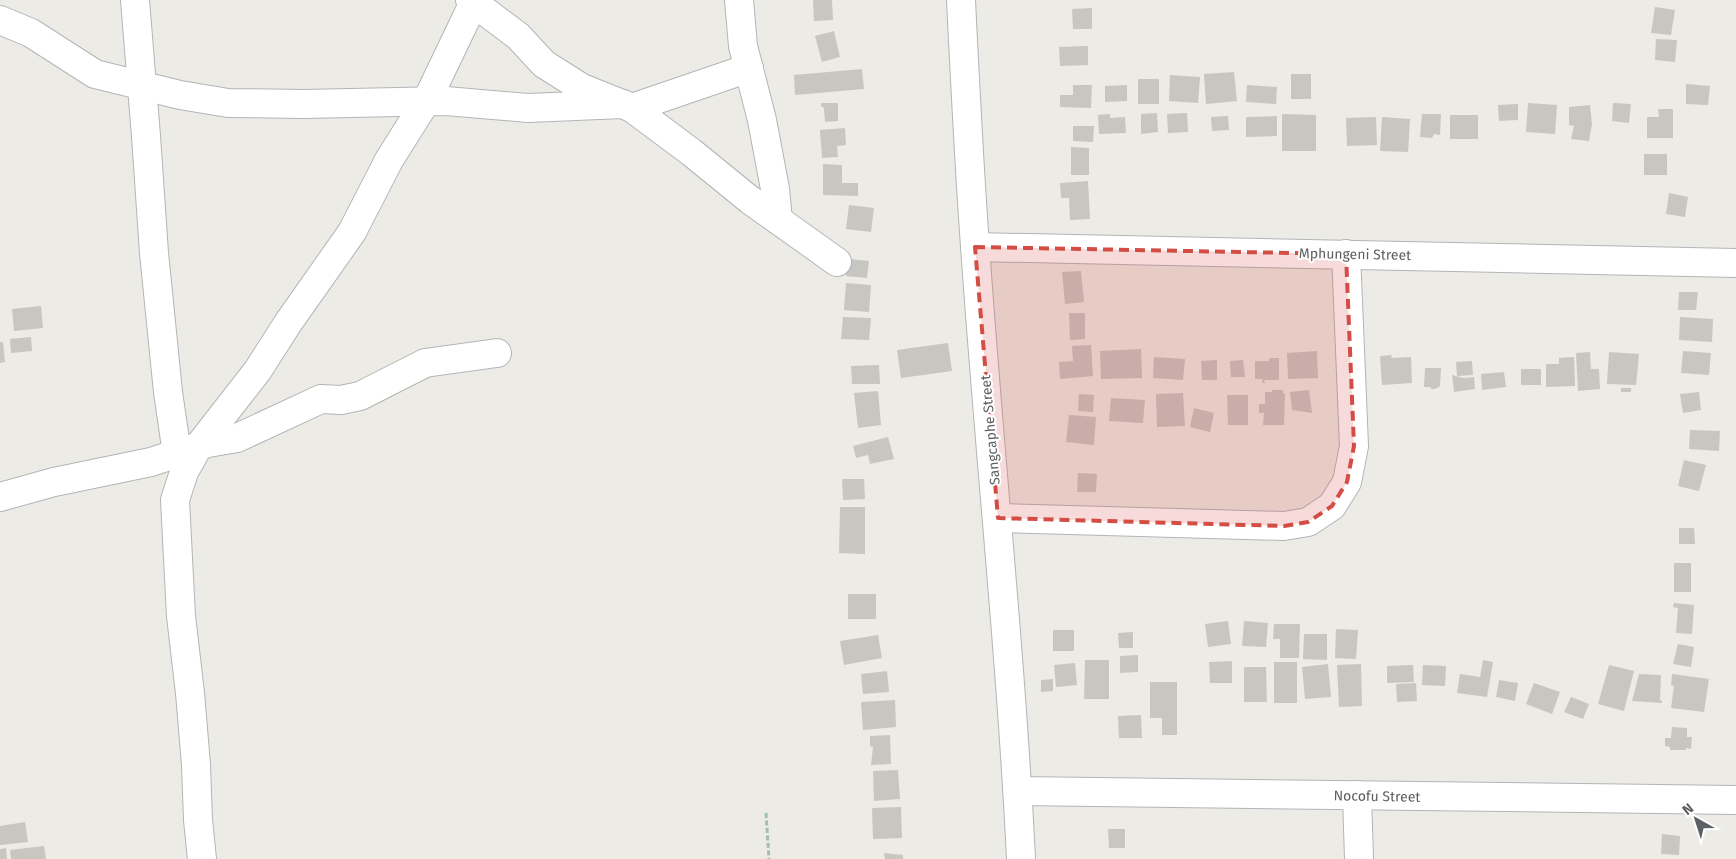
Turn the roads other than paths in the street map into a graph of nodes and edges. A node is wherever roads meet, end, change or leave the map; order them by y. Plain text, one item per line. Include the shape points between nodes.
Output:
1 (135, 0) edge
2 (739, 0) edge
3 (961, 0) edge
4 (473, 1) edge
5 (0, 20) edge
6 (749, 68) junction
7 (141, 84) junction
8 (426, 101) junction
9 (628, 106) junction
10 (778, 220) junction
11 (975, 247) junction
12 (1346, 254) junction
13 (837, 262) dead end
14 (1736, 263) edge
15 (497, 353) dead end
16 (187, 450) junction
17 (0, 497) edge
18 (998, 518) junction
19 (1018, 791) junction
20 (1357, 795) junction
21 (1736, 800) edge
22 (202, 859) edge
23 (1021, 859) edge
24 (1360, 859) edge

1 - 7 street
2 - 6 street via 743,46
3 - 11 street, Sangcaphe Street
4 - 8 street
4 - 9 street via 518,36 544,64 582,88
5 - 7 street via 31,33 95,74
6 - 9 street
6 - 10 street via 776,190
7 - 8 street via 228,103
7 - 16 street via 168,392
8 - 9 street via 528,108
8 - 16 street via 352,232 258,370
9 - 10 street
10 - 13 street
11 - 12 street, Mphungeni Street
11 - 18 street, Sangcaphe Street
12 - 14 street, Mphungeni Street
12 - 18 street via 1354,446 1347,482 1332,506 1308,522 1284,526
15 - 16 street via 425,363 360,396 321,399 237,438
16 - 17 street via 151,462
16 - 22 street via 176,500
18 - 19 street, Sangcaphe Street
19 - 20 street, Nocofu Street
19 - 23 street, Sangcaphe Street
20 - 21 street, Nocofu Street
20 - 24 street

